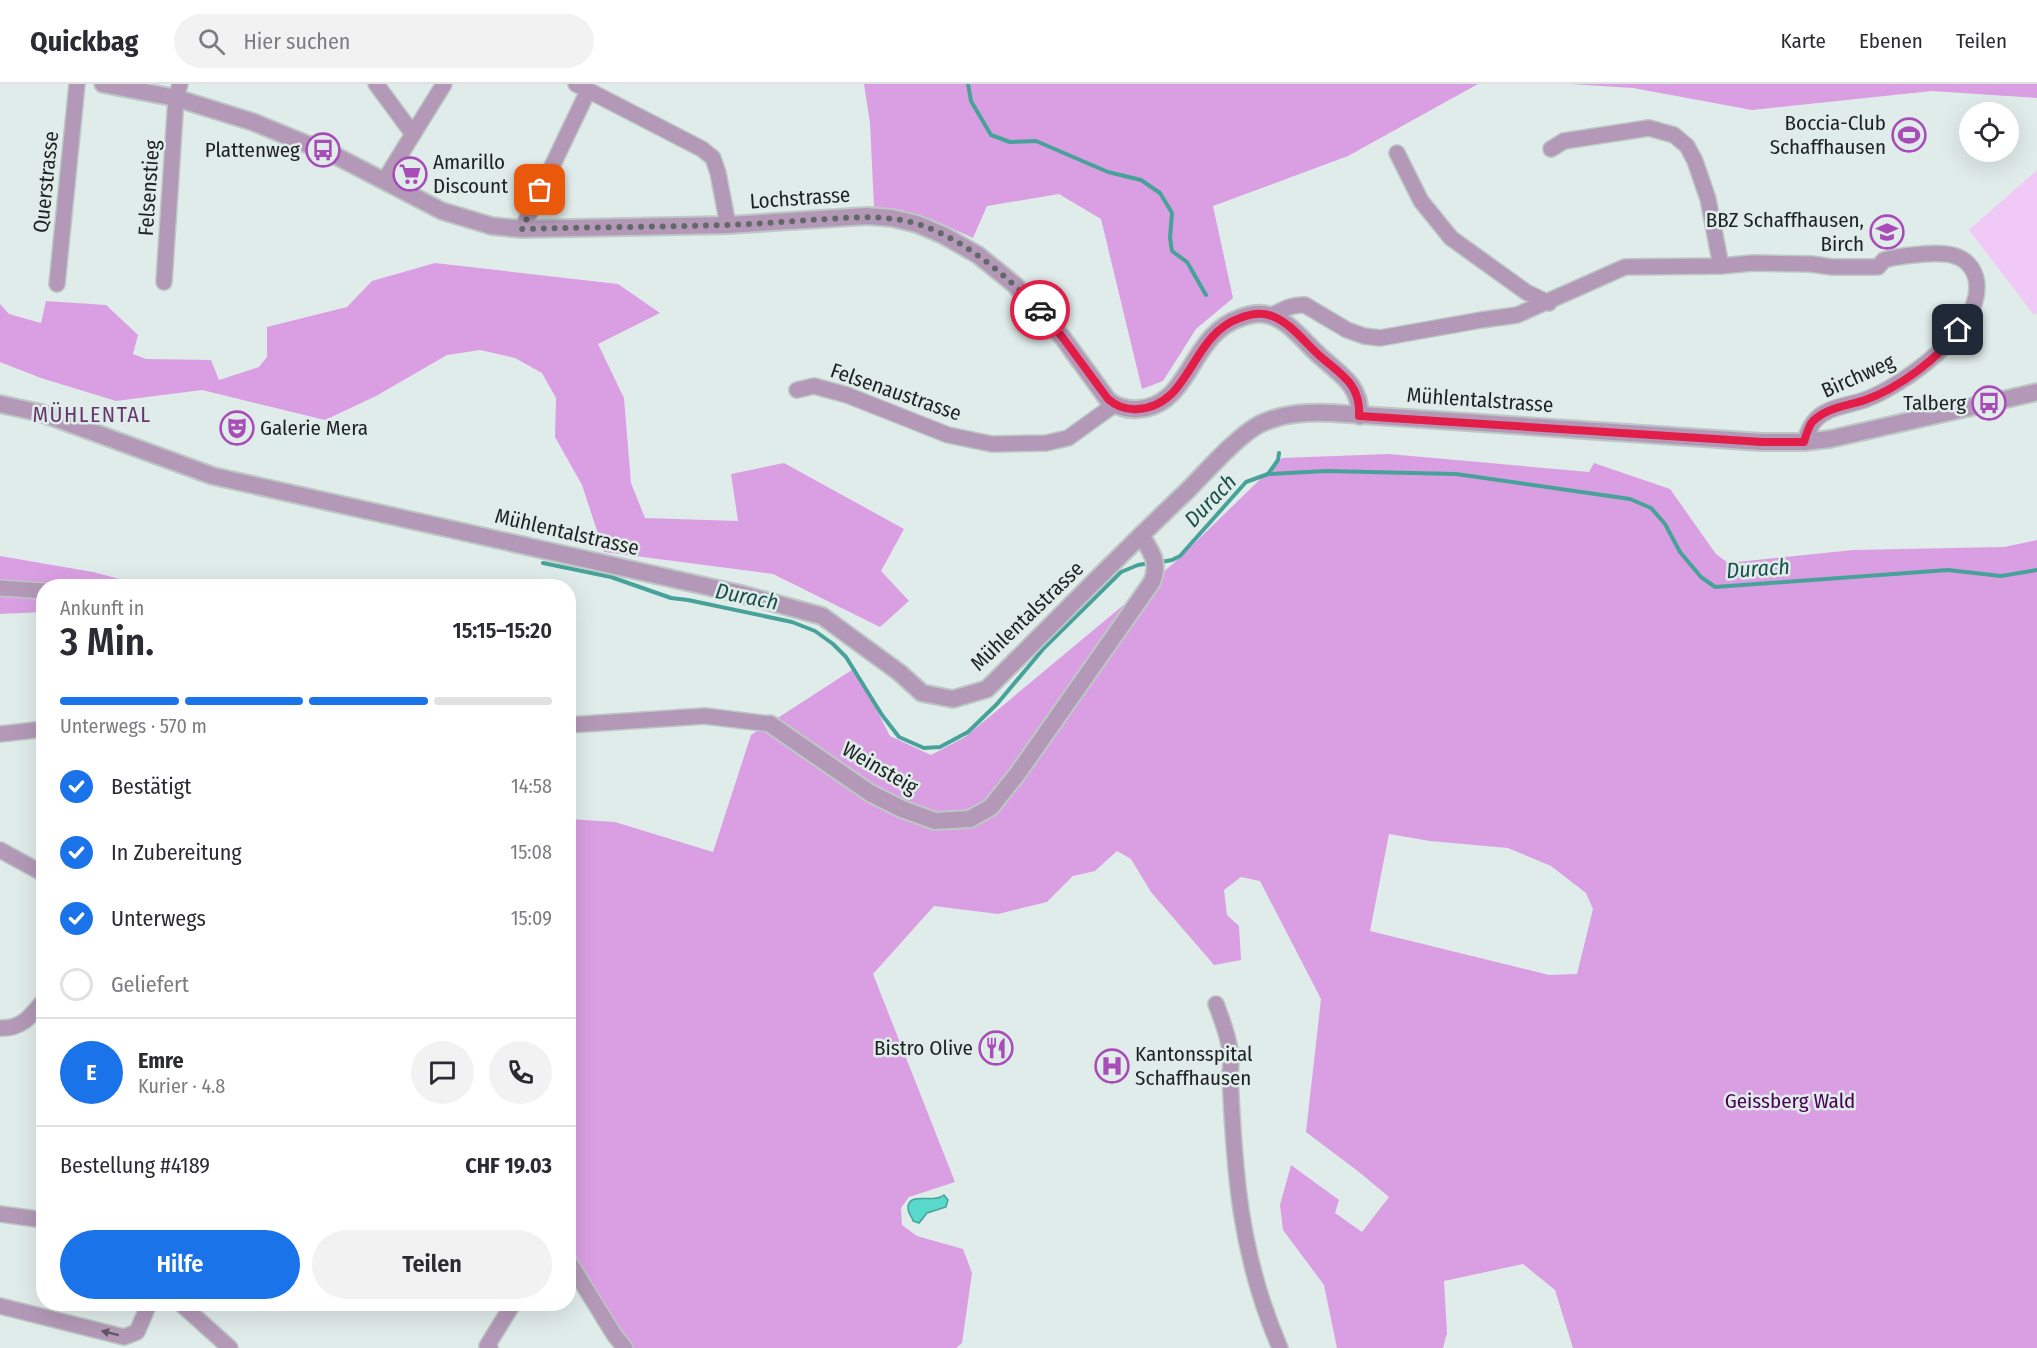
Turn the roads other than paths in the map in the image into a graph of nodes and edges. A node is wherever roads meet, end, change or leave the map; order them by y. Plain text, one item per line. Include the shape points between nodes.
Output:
1 (77, 84) edge
2 (103, 84) edge
3 (376, 84) edge
4 (444, 84) edge
5 (582, 87) edge
6 (178, 91) edge
7 (413, 134) junction
8 (1551, 149) dead end
9 (1397, 153) dead end
10 (384, 181) junction
11 (728, 225) junction
12 (522, 229) junction
13 (1721, 266) junction
14 (164, 282) dead end
15 (57, 284) dead end
16 (1549, 303) junction
17 (1271, 316) junction
18 (797, 390) dead end
19 (2037, 392) edge
20 (0, 404) edge
21 (1114, 405) junction
22 (1359, 416) junction
23 (1804, 442) junction
24 (1141, 535) junction
25 (0, 588) edge
26 (36, 590) edge
27 (576, 724) edge
28 (770, 724) joint
29 (36, 730) edge
30 (0, 734) edge
31 (0, 850) edge
32 (36, 870) edge
33 (1216, 1005) dead end
34 (36, 1009) edge
35 (0, 1028) edge
36 (0, 1214) edge
37 (36, 1219) edge
38 (576, 1273) edge
39 (0, 1306) edge
40 (146, 1311) edge
41 (189, 1311) edge
42 (506, 1311) edge
43 (488, 1347) edge
44 (230, 1348) edge
45 (625, 1348) edge
46 (1280, 1348) edge

1 - 15 street, Querstrasse
2 - 6 street, Lochstrasse
3 - 7 street
4 - 7 street
5 - 11 street via 713,158
5 - 12 street
6 - 10 street, Lochstrasse via 295,138
6 - 14 street, Felsenstieg
7 - 10 street
8 - 13 street via 1564,141 1649,128 1674,135 1687,146 1695,161 1708,199
9 - 16 street via 1422,201 1451,238 1526,292
10 - 12 street, Lochstrasse via 442,211 492,226
11 - 12 street, Lochstrasse
11 - 21 street, Lochstrasse via 867,216 917,224 943,235 978,255 1015,285 1052,324
13 - 16 street, Birchweg via 1625,267
13 - 23 street, Birchweg via 1799,263 1878,267 1892,258 1948,254 1972,268 1977,281 1975,304 1950,342 1900,382 1867,399 1829,410 1812,422
16 - 17 street, Birchweg via 1517,315 1380,338 1347,330 1305,305 1297,304
17 - 21 street via 1246,316 1217,330 1166,400 1147,408
17 - 22 street via 1348,381 1358,394
18 - 21 street, Felsenaustrasse via 814,386 848,395 948,435 992,444 1068,438
19 - 23 street, Mühlentalstrasse via 1847,436
20 - 24 street, Mühlentalstrasse via 41,413 213,476 741,594 822,616 922,693 953,699 987,688
22 - 23 street, Mühlentalstrasse
22 - 24 street, Mühlentalstrasse via 1311,412 1259,425
24 - 28 street, Weinsteig via 1155,563 1152,582 1018,773 991,807 970,819 935,821 902,809 870,793
25 - 26 street
27 - 28 street, Weinsteig via 705,716
29 - 30 street
31 - 32 street
33 - 46 street via 1230,1051 1233,1146 1242,1226 1256,1283
34 - 35 street via 18,1026
36 - 37 street
38 - 45 street
40 -> 39 street via 137,1332 124,1337
41 - 44 street
42 - 43 street

